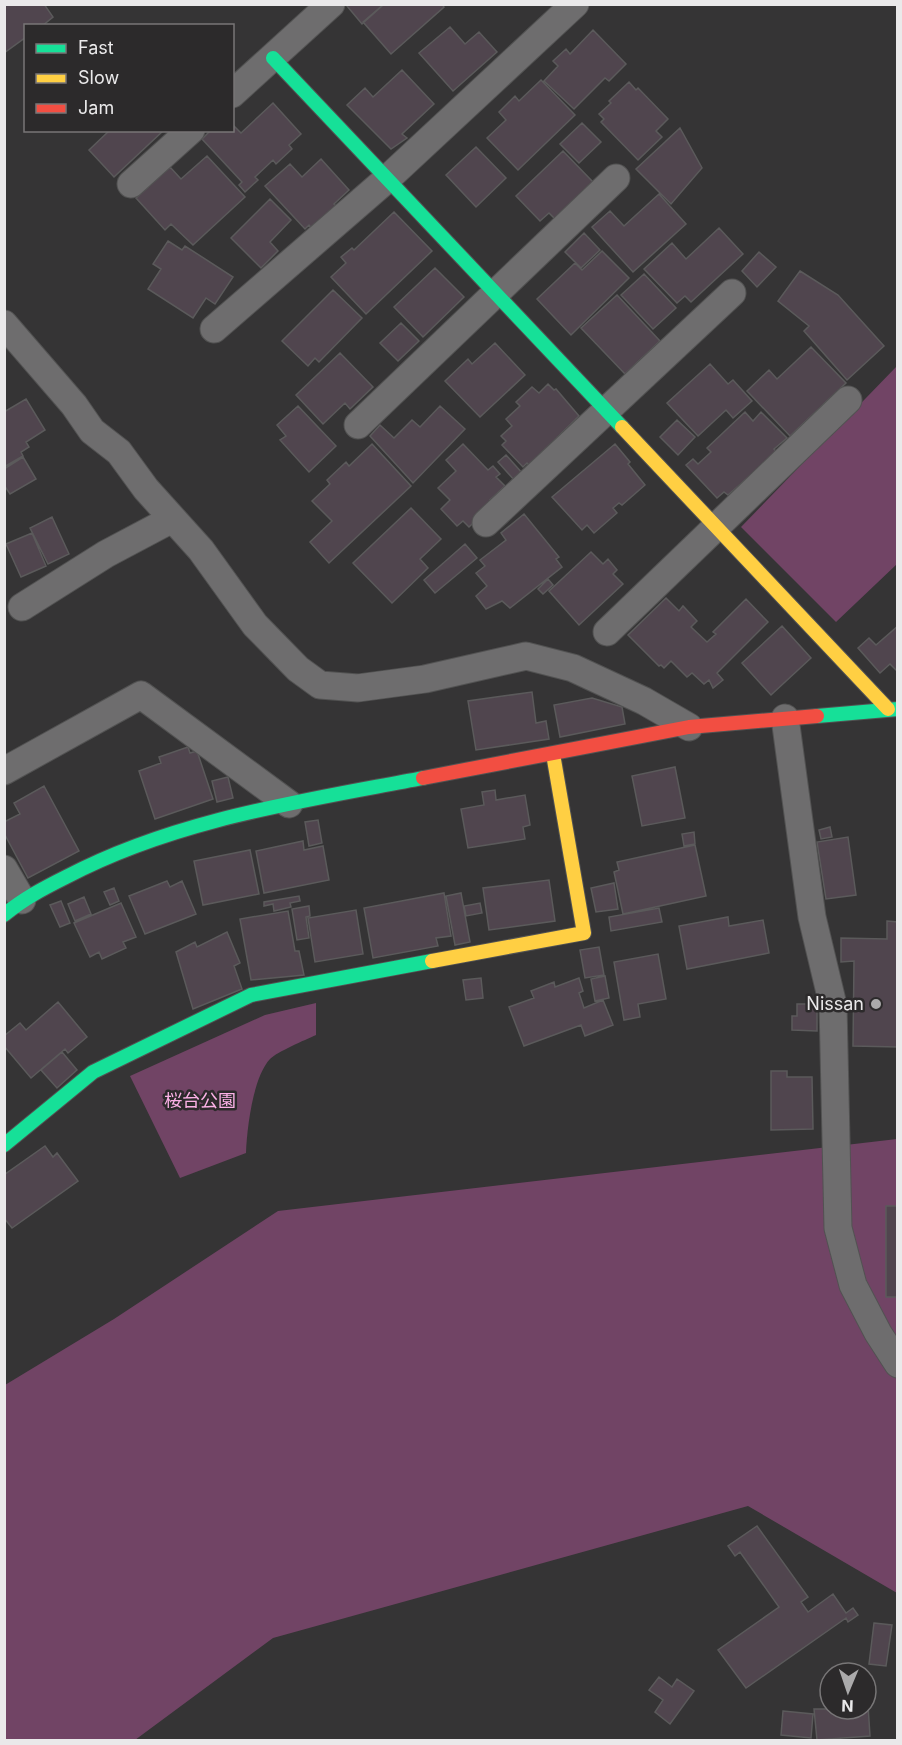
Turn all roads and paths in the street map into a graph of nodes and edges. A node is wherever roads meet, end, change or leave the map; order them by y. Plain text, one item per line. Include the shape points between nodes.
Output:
1 (331, 4) edge
2 (575, 4) edge
3 (273, 58) junction
4 (234, 92) edge
5 (189, 132) edge
6 (616, 178) dead end
7 (387, 179) junction
8 (131, 184) dead end
9 (732, 293) dead end
10 (495, 294) junction
11 (4, 324) edge
12 (214, 329) dead end
13 (13, 350) edge
14 (848, 400) dead end
15 (606, 411) junction
16 (358, 425) dead end
17 (172, 519) junction
18 (486, 523) dead end
19 (716, 527) junction
20 (22, 607) dead end
21 (606, 632) dead end
22 (893, 709) edge
23 (785, 718) junction
24 (689, 727) junction
25 (553, 754) junction
26 (4, 771) edge
27 (289, 804) junction
28 (4, 869) edge
29 (13, 908) edge
30 (4, 1145) edge
31 (897, 1364) edge

1 - 3 street
2 - 7 street
3 - 4 street
3 - 7 street
5 - 8 street
6 - 10 street
7 - 10 street
7 - 12 street
9 - 15 street
10 - 15 street
10 - 16 street
11 - 13 street
13 - 17 street via 74,405 92,431 119,452
14 - 19 street
15 - 18 street
15 - 19 street
17 - 20 street via 106,554
17 - 24 street via 201,549 255,625 298,669 320,685 358,688 425,679 526,656 573,668
19 - 21 street
19 - 22 street
22 - 23 street
23 - 24 street
23 - 31 street via 812,917 833,1005 838,1228 853,1285
24 - 25 street
25 - 27 street
25 - 30 street via 584,933 251,995 93,1072
26 - 27 street via 141,694
27 - 29 street via 186,829 98,860
28 - 29 street

